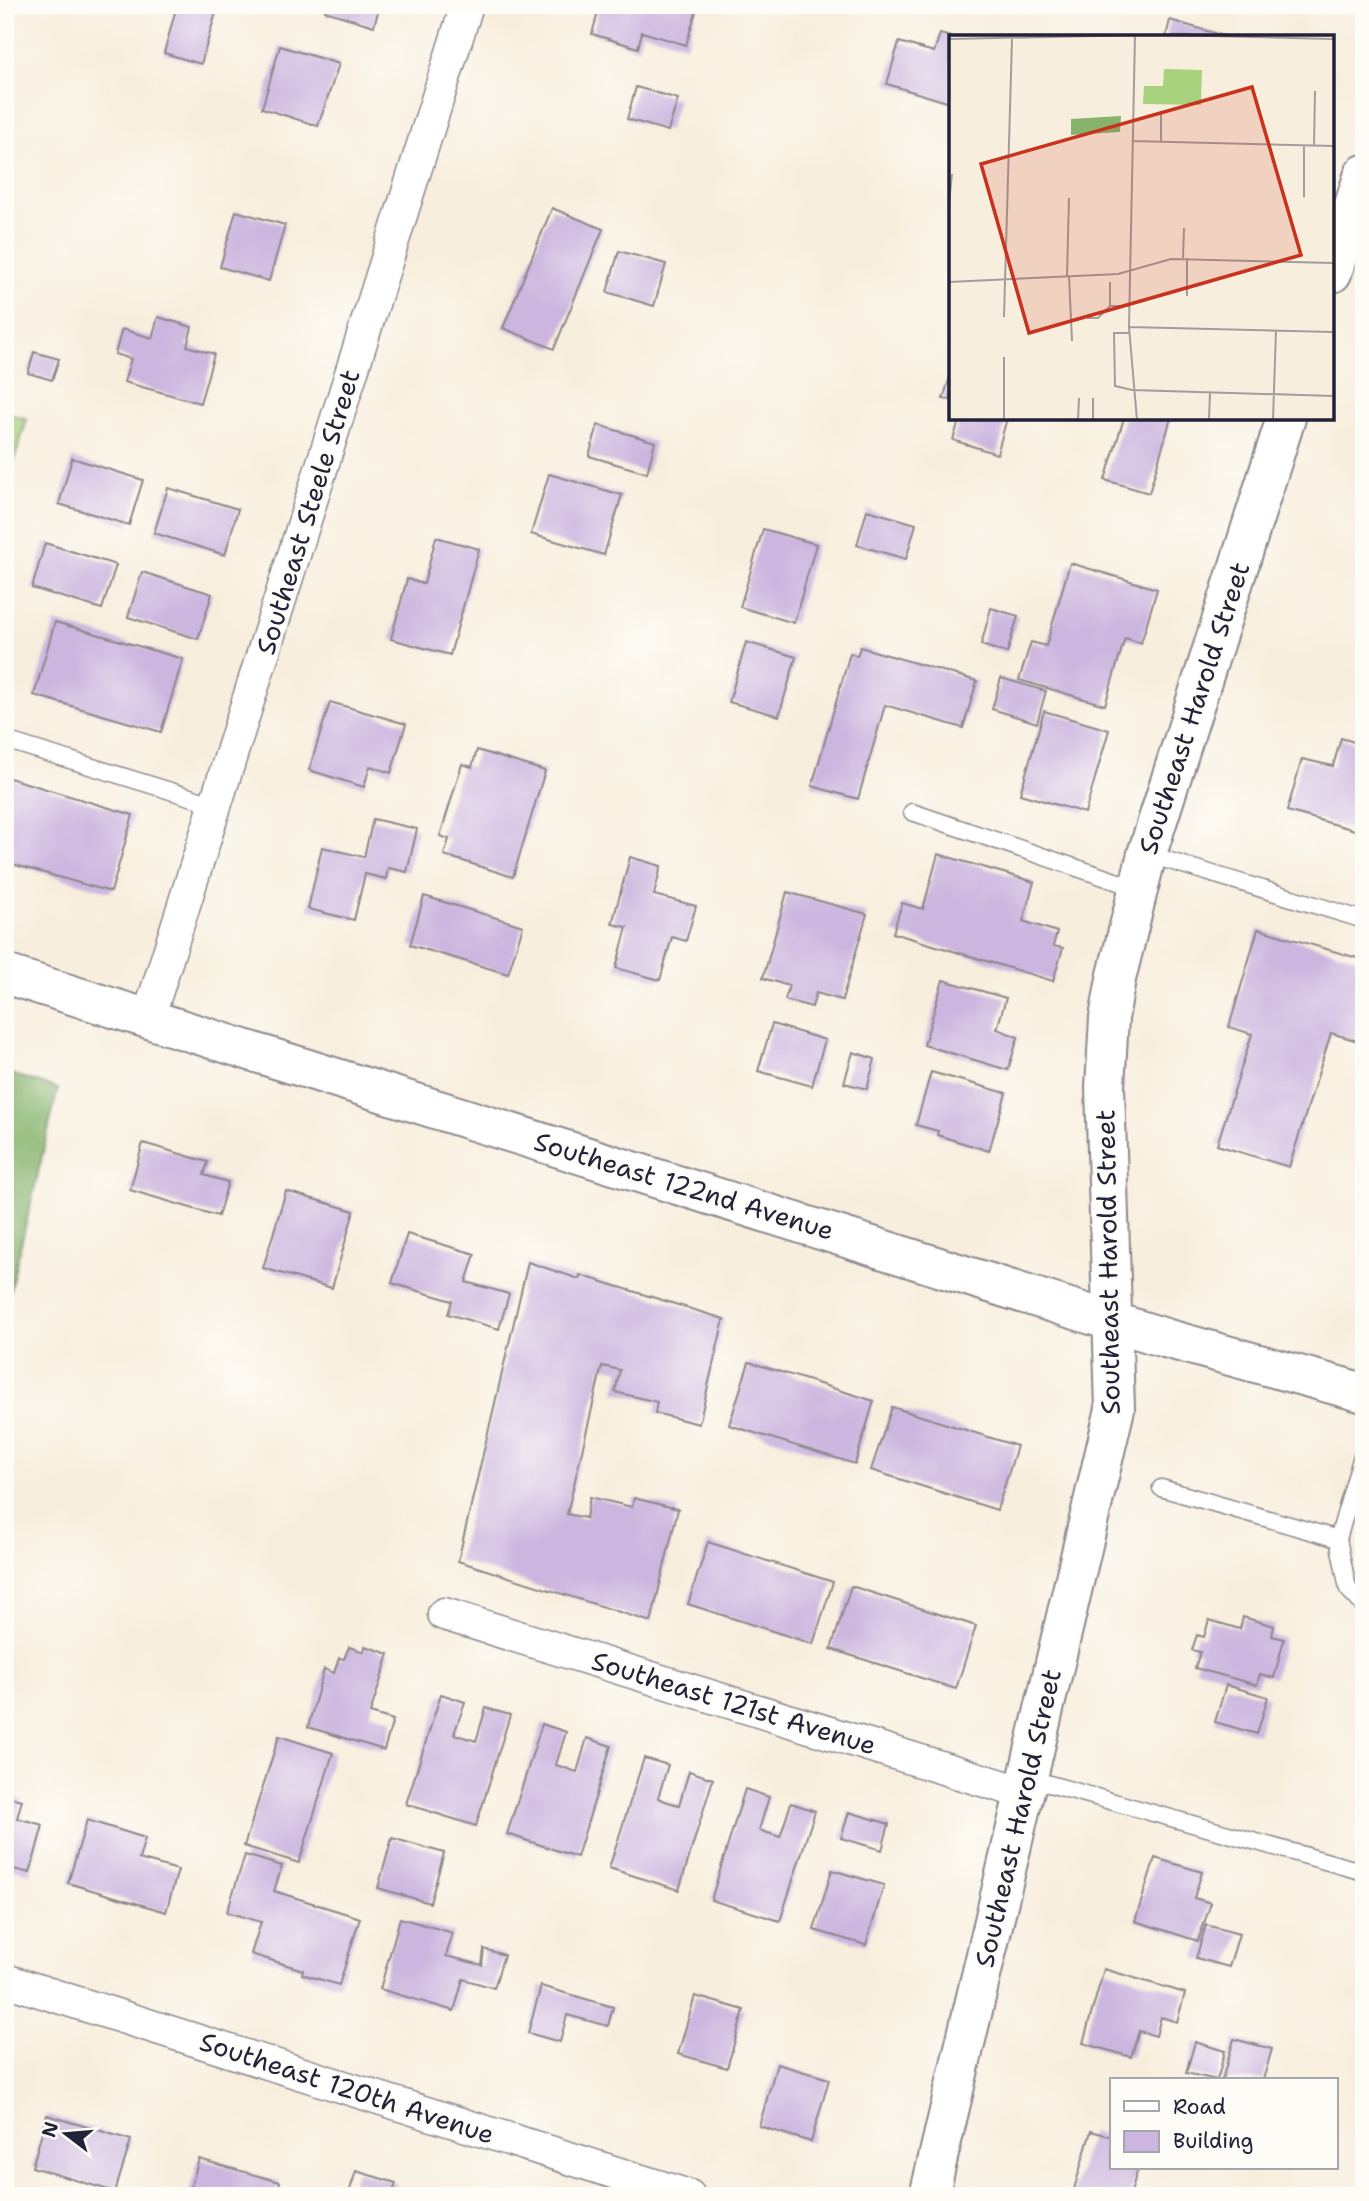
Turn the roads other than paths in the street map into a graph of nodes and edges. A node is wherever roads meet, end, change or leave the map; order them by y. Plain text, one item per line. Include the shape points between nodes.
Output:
1 (467, 5) edge
2 (1364, 174) edge
3 (1334, 267) edge
4 (1285, 420) edge
5 (5, 740) edge
6 (216, 805) junction
7 (912, 813) dead end
8 (1143, 871) junction
9 (1364, 920) edge
10 (5, 974) edge
11 (148, 1019) junction
12 (1113, 1322) junction
13 (1364, 1393) edge
14 (1364, 1450) edge
15 (1161, 1488) dead end
16 (1338, 1539) junction
17 (1364, 1606) edge
18 (444, 1614) dead end
19 (1026, 1785) junction
20 (1364, 1872) edge
21 (5, 1979) edge
22 (689, 2196) edge
23 (929, 2196) edge

1 - 6 street, Southeast Steele Street
2 - 3 street
4 - 8 street, Southeast Harold Street
5 - 6 lane
6 - 11 street, Southeast Steele Street
7 - 8 lane
8 - 9 lane
8 - 12 street, Southeast Harold Street via 1116,979 1106,1051
10 - 11 street, Southeast 122nd Avenue
11 - 12 street, Southeast 122nd Avenue
12 - 13 street, Southeast 122nd Avenue
12 - 19 street, Southeast Harold Street via 1115,1409
14 - 16 lane
15 - 16 lane
16 - 17 lane via 1348,1589
18 - 19 street, Southeast 121st Avenue
19 - 20 lane
19 - 23 street, Southeast Harold Street
21 - 22 street, Southeast 120th Avenue

